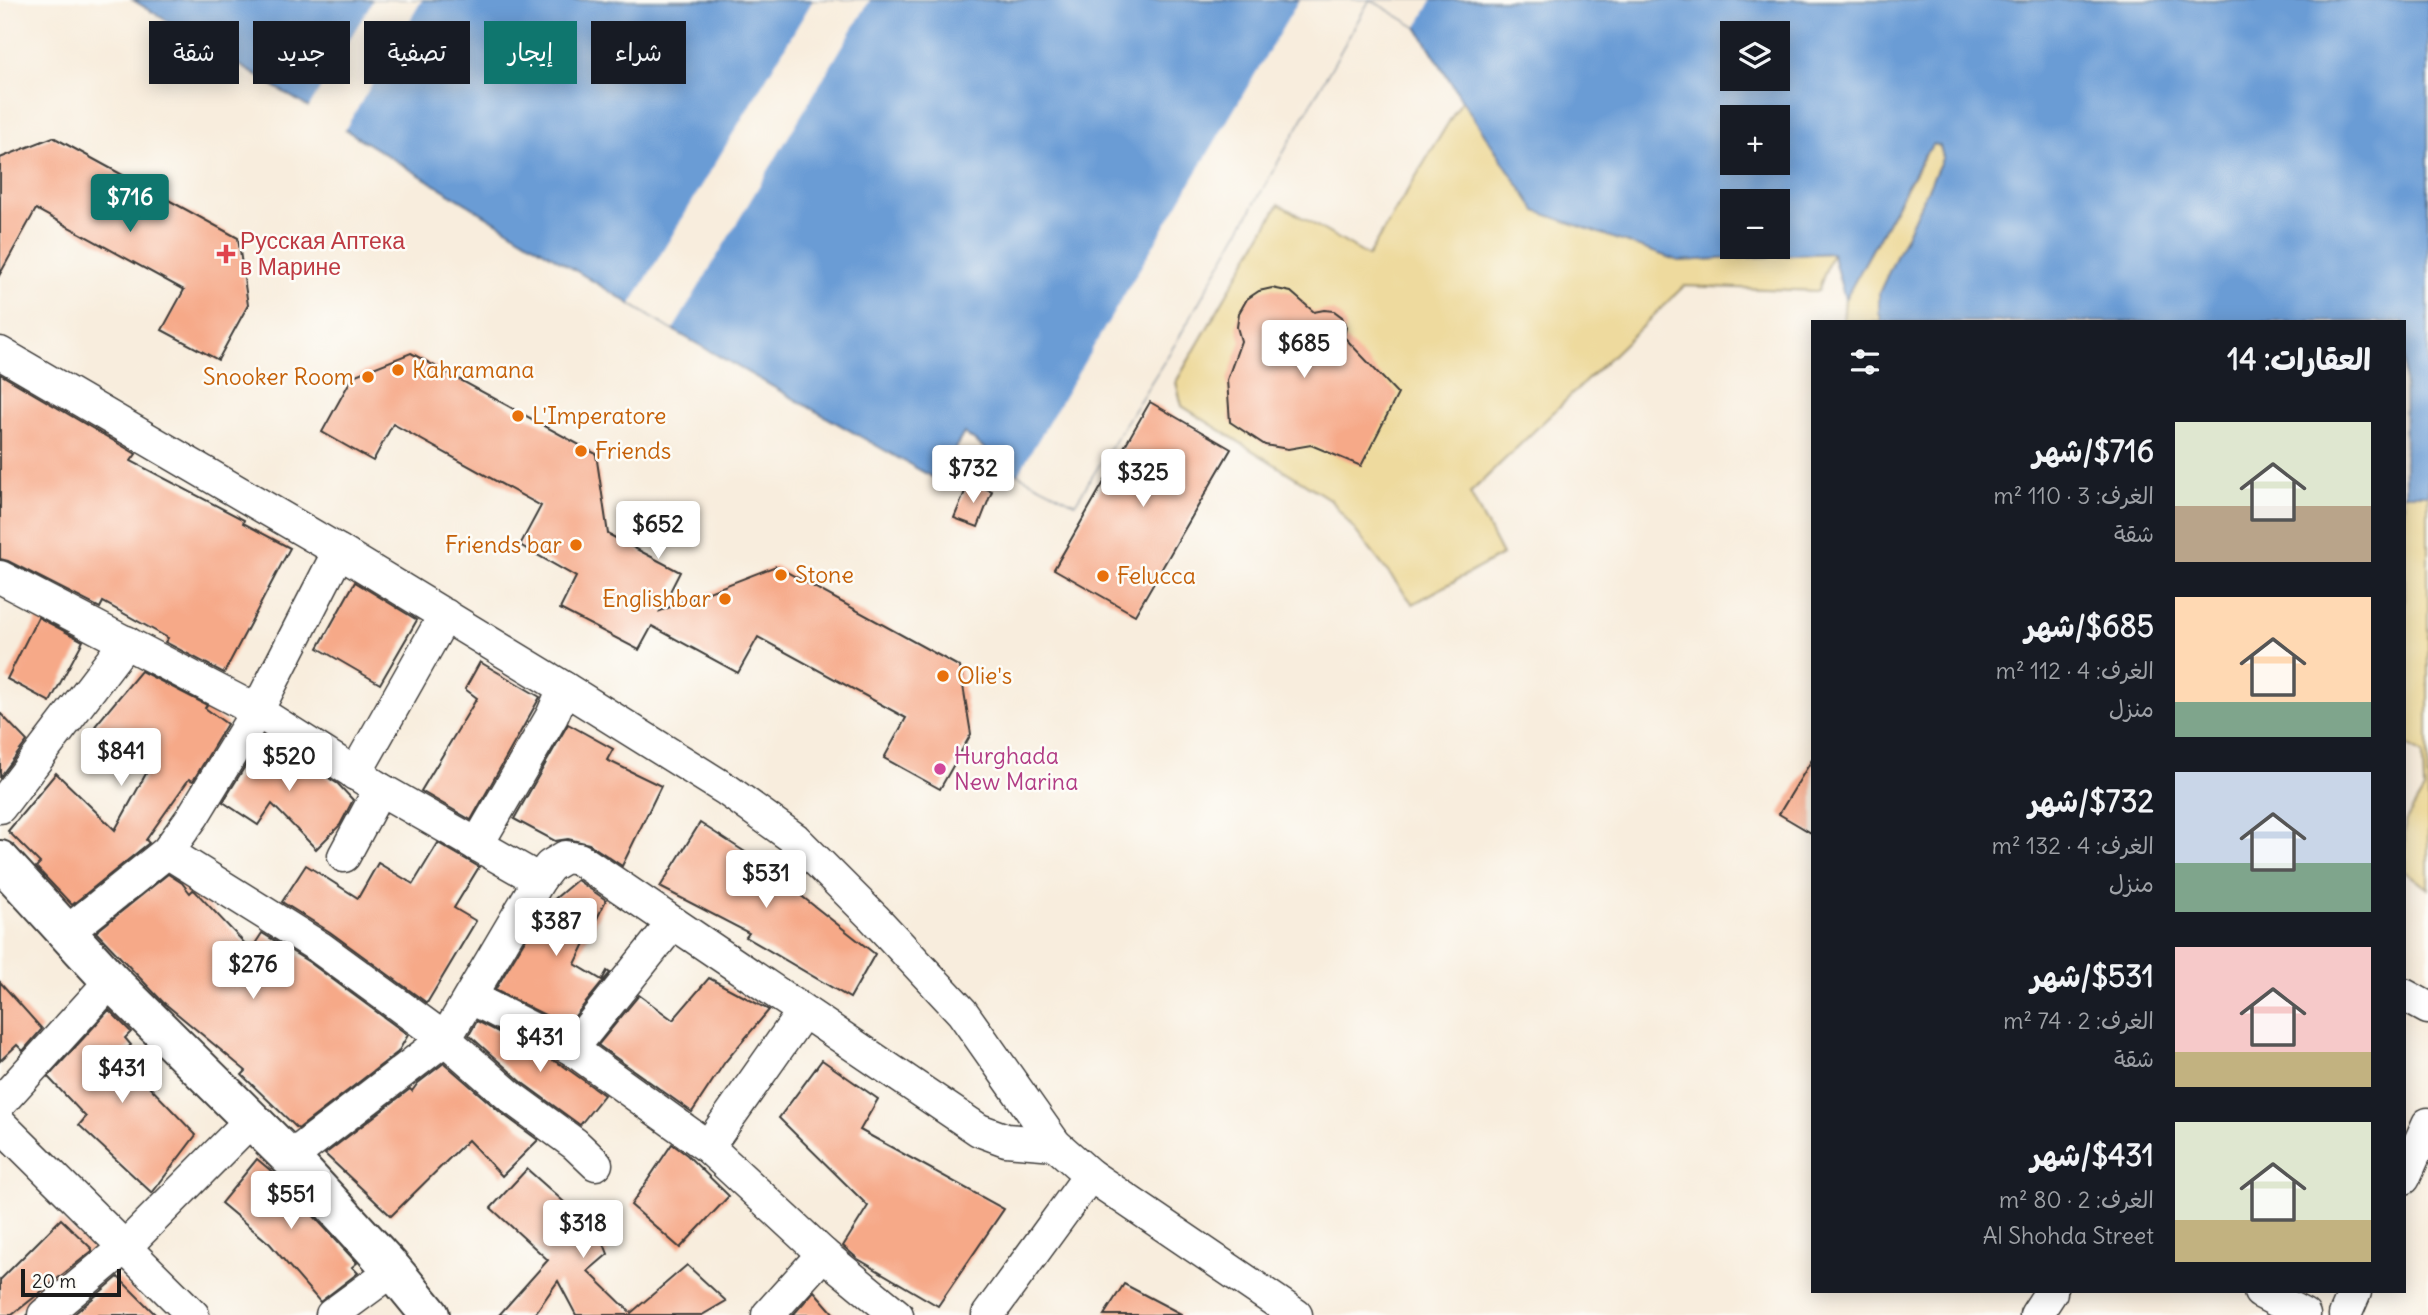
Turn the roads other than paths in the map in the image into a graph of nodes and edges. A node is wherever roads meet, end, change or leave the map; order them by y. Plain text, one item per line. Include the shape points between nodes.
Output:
1 (0, 352) edge
2 (339, 551) junction
3 (0, 577) edge
4 (445, 615) junction
5 (126, 642) junction
6 (564, 688) junction
7 (257, 711) junction
8 (368, 782) junction
9 (0, 807) edge
10 (477, 845) junction
11 (167, 852) junction
12 (344, 856) dead end
13 (0, 860) edge
14 (539, 880) junction
15 (673, 923) junction
16 (66, 933) junction
17 (111, 981) junction
18 (474, 993) junction
19 (2406, 996) edge
20 (2428, 1008) edge
21 (803, 1012) junction
22 (445, 1039) junction
23 (572, 1049) junction
24 (0, 1103) edge
25 (252, 1119) junction
26 (0, 1124) edge
27 (2428, 1124) edge
28 (1055, 1144) junction
29 (708, 1147) junction
30 (290, 1158) junction
31 (596, 1164) dead end
32 (2406, 1174) edge
33 (1090, 1175) junction
34 (125, 1247) junction
35 (823, 1254) junction
36 (393, 1270) junction
37 (2050, 1293) edge
38 (2262, 1293) edge
39 (2355, 1293) edge
40 (184, 1312) edge
41 (991, 1314) edge
42 (44, 1315) edge
43 (332, 1315) edge
44 (430, 1315) edge
45 (768, 1315) edge
46 (897, 1315) edge
47 (1296, 1315) edge
48 (2036, 1315) edge
49 (2304, 1315) edge
50 (2345, 1315) edge

1 - 2 street
2 - 4 street
2 - 7 street
3 - 5 street
4 - 6 street
4 - 8 street
5 - 7 street
5 - 9 street
6 - 10 street
6 - 28 street via 727,790 795,839 962,1012
7 - 8 street
7 - 11 street
8 - 10 street
8 - 12 street
10 - 14 street
11 - 16 street
11 - 22 street via 319,947
13 - 16 street
14 - 15 street via 565,857 579,859
14 - 18 street
15 - 21 street
15 - 23 street
16 - 17 street
17 - 24 street
17 - 25 street
18 - 22 street
18 - 23 street via 483,1003
19 - 20 street
21 - 28 street via 979,1130 1006,1140
21 - 29 street
22 - 30 street
22 - 31 street
23 - 29 street
25 - 30 street
25 - 34 street
26 - 34 street
27 - 32 street
28 - 33 street
29 - 35 street
30 - 36 street
33 - 41 street
33 - 47 street
34 - 40 street
34 - 42 street
35 - 45 street
35 - 46 street
36 - 43 street
36 - 44 street
37 - 48 street
38 - 49 street
39 - 50 street

